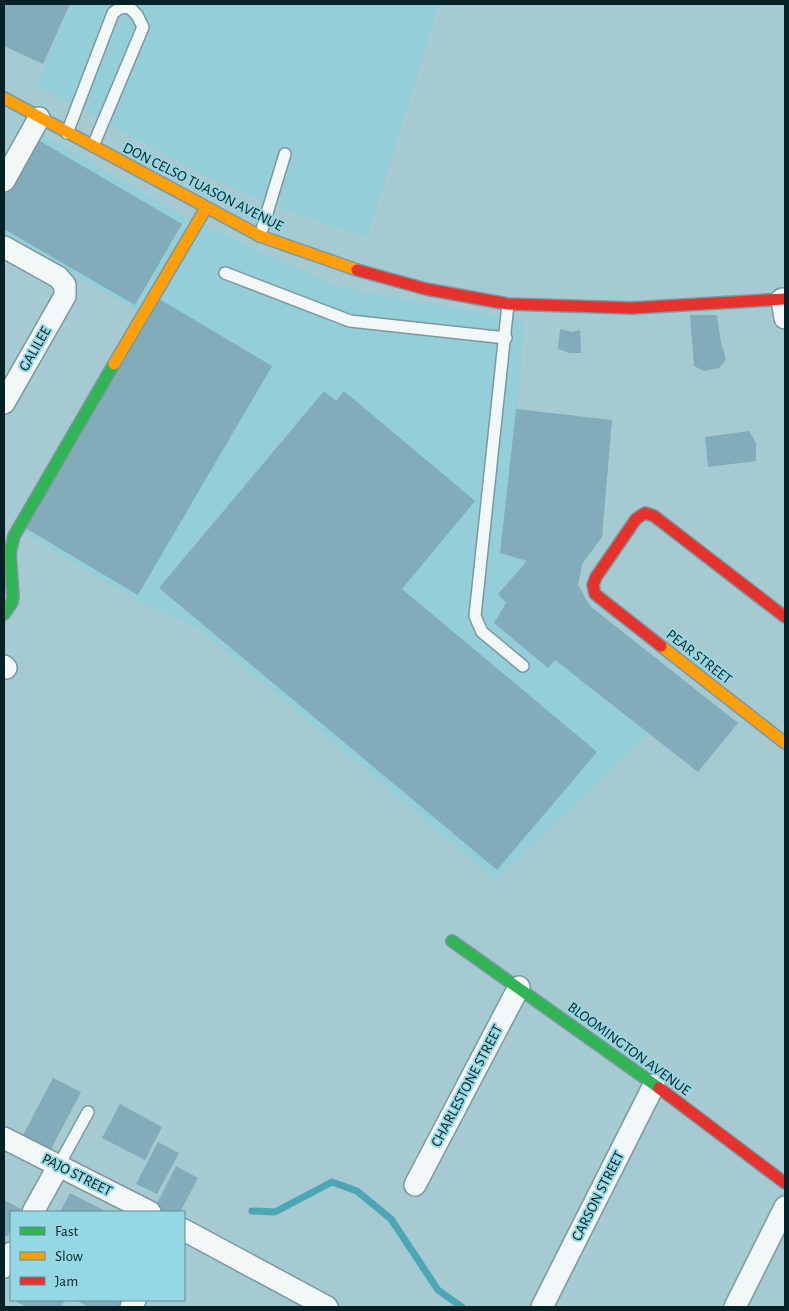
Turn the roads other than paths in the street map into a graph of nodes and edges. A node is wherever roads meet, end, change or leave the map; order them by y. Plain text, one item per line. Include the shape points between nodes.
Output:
1 (4, 98) edge
2 (39, 118) junction
3 (67, 133) junction
4 (92, 147) junction
5 (285, 154) dead end
6 (4, 181) edge
7 (206, 208) junction
8 (260, 236) junction
9 (4, 247) edge
10 (225, 273) dead end
11 (508, 304) junction
12 (784, 305) edge
13 (506, 338) junction
14 (4, 403) edge
15 (4, 614) edge
16 (785, 617) edge
17 (523, 666) dead end
18 (785, 743) edge
19 (452, 941) dead end
20 (518, 987) junction
21 (654, 1085) junction
22 (88, 1112) dead end
23 (4, 1138) edge
24 (59, 1165) junction
25 (785, 1182) edge
26 (415, 1185) dead end
27 (785, 1207) edge
28 (34, 1211) edge
29 (148, 1211) edge
30 (185, 1231) edge
31 (10, 1255) edge
32 (4, 1268) edge
33 (327, 1307) edge
34 (542, 1307) edge
35 (735, 1307) edge

1 - 2 street, DON CELSO TUASON AVENUE
2 - 3 street, DON CELSO TUASON AVENUE
2 - 6 street
3 - 4 street, DON CELSO TUASON AVENUE
3 - 4 lane via 113,13 128,7 143,27
4 - 7 street, DON CELSO TUASON AVENUE
5 - 8 lane
7 - 8 street, DON CELSO TUASON AVENUE
7 - 15 street via 14,536 10,554 13,597
8 - 11 street, DON CELSO TUASON AVENUE via 342,266 426,289
9 - 14 street, GALILEE via 58,277 65,285 66,296
10 - 13 lane via 350,321
11 - 12 street, DON CELSO TUASON AVENUE via 632,308
11 - 13 lane
13 - 17 lane via 476,616 482,632
16 - 18 street, PEAR STREET via 654,516 644,513 636,519 593,585 595,594
19 - 20 street, BLOOMINGTON AVENUE
20 - 21 street, BLOOMINGTON AVENUE
20 - 26 street, CHARLESTONE STREET
21 - 25 street, BLOOMINGTON AVENUE
21 - 34 street, CARSON STREET
22 - 24 lane
23 - 24 street, PAJO STREET
24 - 28 street
24 - 29 street, PAJO STREET
27 - 35 street
30 - 33 street
31 - 32 street

